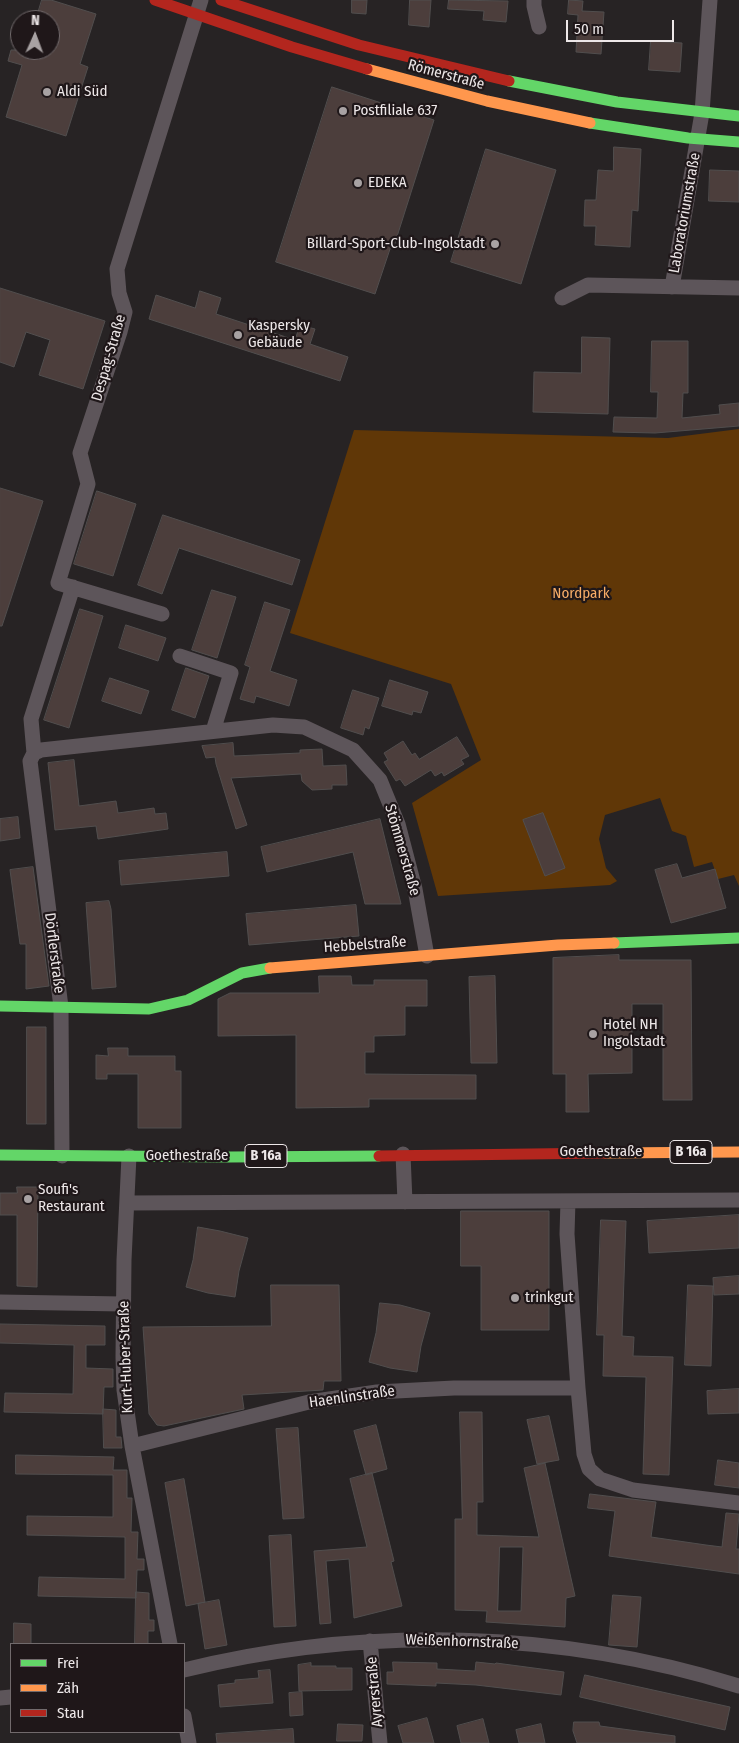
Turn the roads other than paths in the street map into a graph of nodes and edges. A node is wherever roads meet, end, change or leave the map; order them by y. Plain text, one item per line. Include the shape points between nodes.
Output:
1 (155, 0) edge
2 (221, 0) edge
3 (534, 0) edge
4 (710, 0) edge
5 (199, 7) edge
6 (540, 27) dead end
7 (702, 113) junction
8 (739, 116) edge
9 (698, 139) junction
10 (739, 142) edge
11 (672, 287) junction
12 (739, 288) edge
13 (562, 298) dead end
14 (73, 587) junction
15 (162, 614) dead end
16 (180, 656) dead end
17 (213, 731) junction
18 (34, 753) junction
19 (739, 938) edge
20 (427, 956) junction
21 (0, 1006) edge
22 (61, 1007) junction
23 (739, 1152) edge
24 (403, 1154) junction
25 (0, 1155) edge
26 (62, 1156) junction
27 (129, 1156) junction
28 (568, 1200) junction
29 (739, 1200) edge
30 (405, 1202) junction
31 (127, 1203) junction
32 (0, 1302) edge
33 (123, 1304) junction
34 (578, 1388) junction
35 (132, 1446) junction
36 (739, 1503) edge
37 (370, 1641) junction
38 (170, 1643) edge
39 (185, 1670) edge
40 (739, 1686) edge
41 (185, 1721) edge
42 (189, 1743) edge
43 (380, 1743) edge

1 - 5 main road, Römerstraße
2 - 7 main road, Römerstraße via 359,45 512,82 617,102
3 - 6 street
4 - 7 street, Laboratoriumstraße
5 - 9 main road, Römerstraße via 337,61 469,98 604,125
5 - 14 street, Despag-Straße via 117,269 125,312 80,453 88,484 58,583
7 - 8 main road, Römerstraße
7 - 9 street, Laboratoriumstraße
9 - 10 main road, Römerstraße
9 - 11 street, Laboratoriumstraße
11 - 12 street, Laboratoriumstraße
11 - 13 street, Laboratoriumstraße via 588,285
14 - 15 street, Despag-Straße
14 - 18 street, Dörflerstraße via 31,720
16 - 17 street via 230,673
17 - 18 street, Stömmerstraße
17 - 20 street, Stömmerstraße via 273,725 304,727 353,750 380,780 398,824 415,889
18 - 22 street, Dörflerstraße via 30,762
19 - 20 main road, Hebbelstraße via 558,945
20 - 22 main road, Hebbelstraße via 283,966 242,974 188,1000 149,1009
21 - 22 main road, Hebbelstraße
22 - 26 street, Dörflerstraße
23 - 24 main road, Goethestraße / B 16a
24 - 27 main road, Goethestraße / B 16a
24 - 30 street
25 - 26 main road, Goethestraße / B 16a
26 - 27 main road, Goethestraße / B 16a
27 - 31 street, Kurt-Huber-Straße
28 - 29 street
28 - 30 street
28 - 34 street via 567,1234
30 - 31 street
31 - 33 street, Kurt-Huber-Straße
32 - 33 street
33 - 35 street, Kurt-Huber-Straße via 124,1390
34 - 35 street, Haenlinstraße via 377,1392 309,1402
34 - 36 street via 584,1454 589,1469 600,1479 634,1490
35 - 38 street, Kurt-Huber-Straße
37 - 39 street, Weißenhornstraße via 310,1646
37 - 40 street, Weißenhornstraße via 472,1640 587,1651 694,1672
37 - 43 street, Ayrerstraße
41 - 42 street

